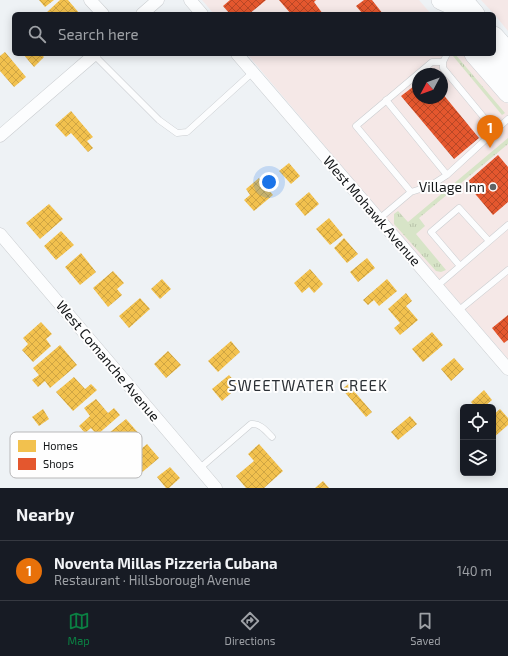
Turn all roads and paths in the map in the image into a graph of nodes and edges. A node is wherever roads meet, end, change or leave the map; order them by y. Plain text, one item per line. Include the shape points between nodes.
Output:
1 (90, 0) edge
2 (158, 0) edge
3 (190, 0) edge
4 (427, 0) edge
5 (441, 0) edge
6 (463, 0) edge
7 (101, 12) edge
8 (144, 12) edge
9 (200, 12) edge
10 (437, 12) edge
11 (456, 12) edge
12 (473, 12) edge
13 (496, 38) edge
14 (508, 52) edge
15 (93, 56) edge
16 (97, 56) edge
17 (239, 56) edge
18 (447, 56) edge
19 (476, 56) edge
20 (495, 56) edge
21 (443, 62) junction
22 (508, 71) edge
23 (253, 72) junction
24 (508, 93) edge
25 (386, 100) junction
26 (508, 119) edge
27 (495, 131) junction
28 (0, 136) edge
29 (447, 175) junction
30 (411, 192) junction
31 (379, 219) junction
32 (508, 225) edge
33 (0, 234) edge
34 (489, 242) junction
35 (460, 266) junction
36 (508, 270) edge
37 (437, 286) junction
38 (458, 311) junction
39 (508, 369) edge
40 (272, 437) dead end
41 (200, 468) junction
42 (216, 488) edge

1 - 7 street
2 - 8 street
3 - 9 street
4 - 10 main road
5 - 11 main road via 450,4
6 - 12 main road
13 - 14 main road
15 - 28 street
16 - 23 lane via 159,120 177,133 187,132
17 - 23 street, West Mohawk Avenue
18 - 21 lane
19 - 24 main road
20 - 22 main road
21 - 25 lane via 432,62
21 - 27 lane via 443,68
23 - 31 street, West Mohawk Avenue
25 - 29 lane
25 - 30 lane via 356,126
26 - 27 lane
27 - 29 lane
29 - 30 lane via 430,186
30 - 31 lane
31 - 37 street, West Mohawk Avenue
32 - 34 lane
33 - 41 street, West Comanche Avenue
34 - 35 lane
34 - 35 lane via 459,208 431,232
35 - 37 lane
36 - 38 lane
37 - 38 street, West Mohawk Avenue
38 - 39 street, West Mohawk Avenue
40 - 41 lane via 260,425 251,424
41 - 42 street, West Comanche Avenue

